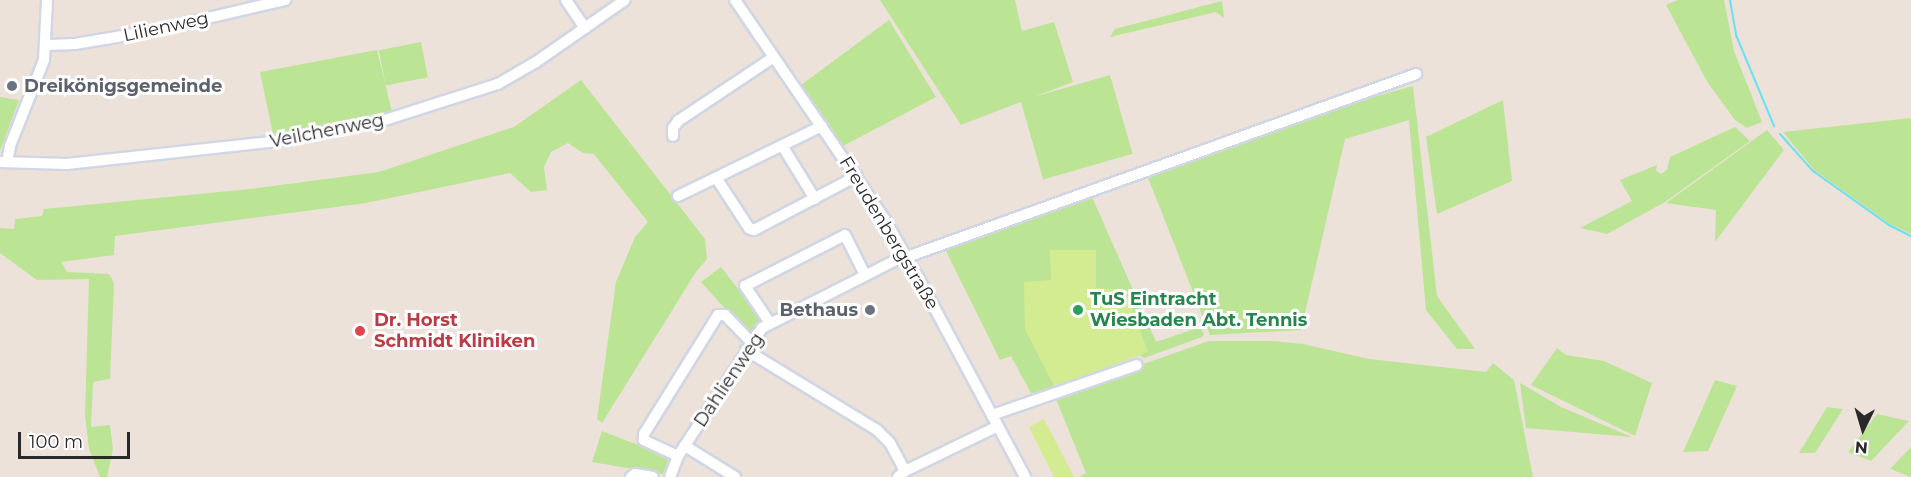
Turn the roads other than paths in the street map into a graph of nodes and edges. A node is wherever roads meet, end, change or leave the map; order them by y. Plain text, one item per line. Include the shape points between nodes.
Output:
1 (47, 0) edge
2 (285, 0) edge
3 (566, 0) edge
4 (625, 0) edge
5 (735, 0) edge
6 (585, 28) junction
7 (46, 45) junction
8 (774, 57) junction
9 (1416, 75) dead end
10 (822, 126) junction
11 (673, 136) dead end
12 (783, 147) junction
13 (3, 162) edge
14 (857, 176) junction
15 (717, 179) junction
16 (678, 196) dead end
17 (815, 199) junction
18 (906, 256) junction
19 (865, 275) junction
20 (770, 323) junction
21 (748, 346) junction
22 (1137, 365) dead end
23 (993, 415) junction
24 (998, 426) junction
25 (685, 446) junction
26 (678, 456) junction
27 (901, 474) edge
28 (631, 477) edge
29 (653, 477) edge
30 (670, 477) edge
31 (735, 477) edge
32 (1025, 477) edge

1 - 7 street
2 - 7 street, Lilienweg via 132,34
3 - 6 street
4 - 6 street, Veilchenweg
5 - 8 street, Freudenbergstraße
6 - 13 street, Veilchenweg via 498,84 349,129 278,141 67,164
7 - 13 street via 39,76
8 - 10 street, Freudenbergstraße
8 - 11 street via 678,121
9 - 18 street, Dahlienweg
10 - 12 street
10 - 14 street, Freudenbergstraße
12 - 15 street
12 - 17 street
14 - 17 street
14 - 18 street, Freudenbergstraße
15 - 16 street
15 - 17 street via 751,230
18 - 19 street, Dahlienweg
18 - 23 street, Freudenbergstraße
19 - 20 street, Dahlienweg
19 - 20 street via 846,235 745,286
20 - 21 street, Dahlienweg
21 - 25 street, Dahlienweg
21 - 26 street via 724,315 718,315 644,434 644,440
21 - 27 street via 877,430 890,443
22 - 23 street
23 - 24 street, Freudenbergstraße
24 - 27 street
24 - 32 street, Freudenbergstraße
25 - 26 street, Dahlienweg
25 - 31 street
26 - 30 street, Dahlienweg
28 - 29 street

